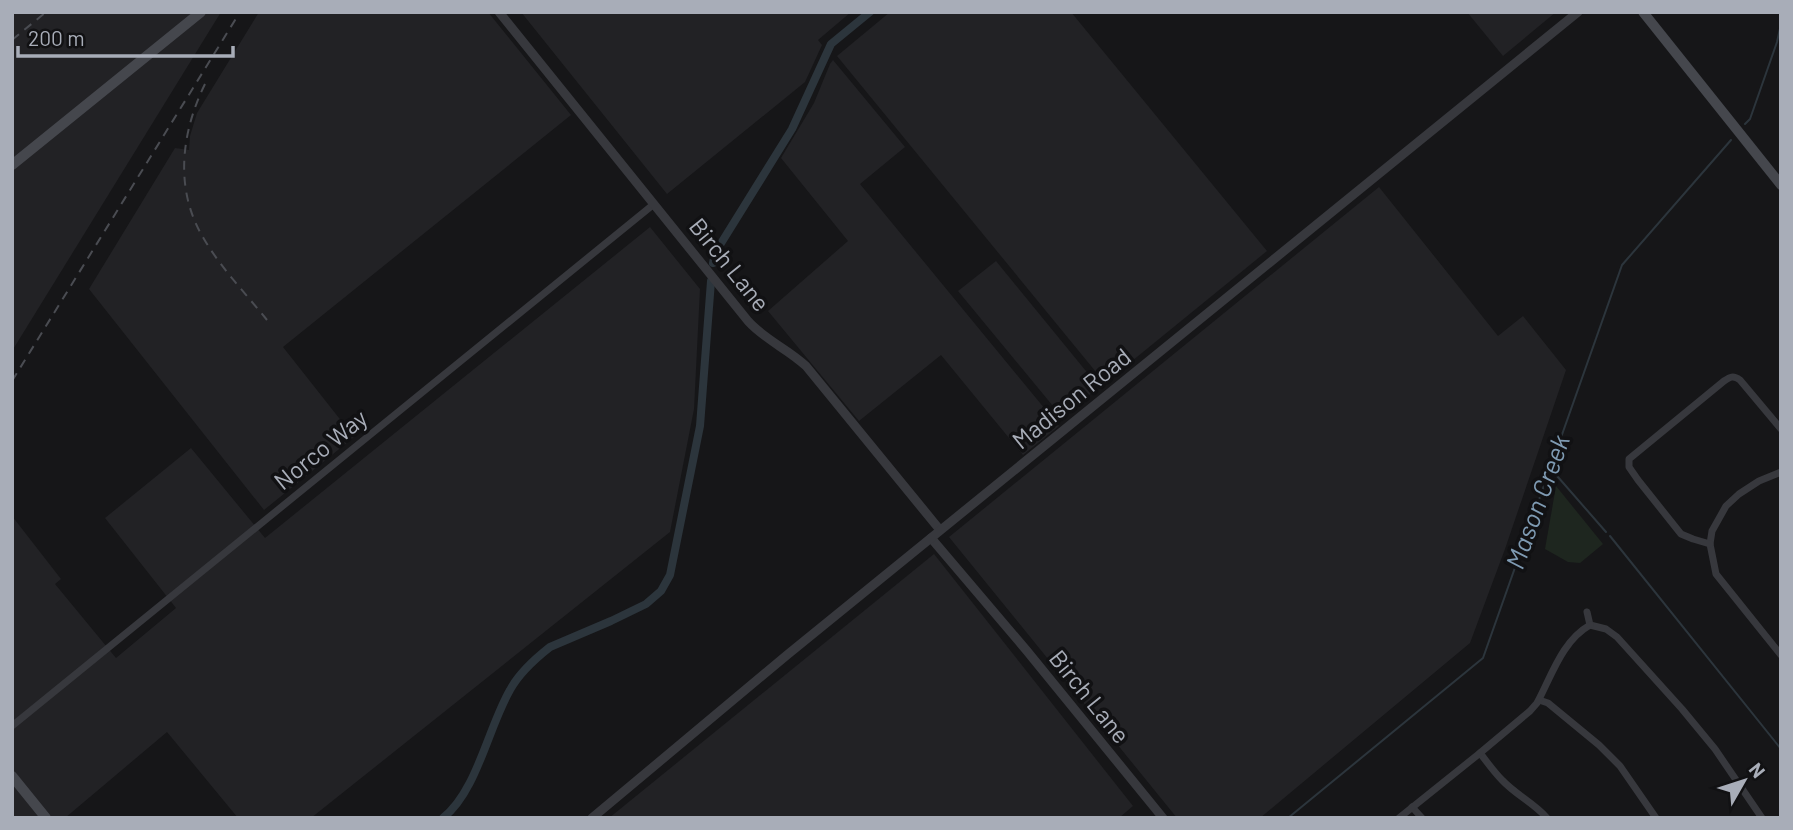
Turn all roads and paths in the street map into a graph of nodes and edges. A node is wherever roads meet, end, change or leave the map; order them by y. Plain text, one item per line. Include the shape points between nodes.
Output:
1 (201, 12) edge
2 (499, 12) edge
3 (1578, 12) edge
4 (1643, 12) edge
5 (12, 165) edge
6 (1781, 185) edge
7 (654, 204) junction
8 (1781, 429) edge
9 (1781, 472) edge
10 (940, 530) junction
11 (931, 538) junction
12 (1710, 544) junction
13 (1587, 612) dead end
14 (1590, 625) junction
15 (1781, 655) edge
16 (1539, 700) junction
17 (12, 726) edge
18 (1480, 753) junction
19 (12, 776) edge
20 (1412, 807) junction
21 (46, 818) edge
22 (592, 818) edge
23 (1163, 818) edge
24 (1399, 818) edge
25 (1422, 818) edge
26 (1547, 818) edge
27 (1656, 818) edge
28 (1762, 818) edge

1 - 5 main road
2 - 7 street, Birch Lane
3 - 10 street, Madison Road
4 - 6 main road
7 - 10 street, Birch Lane via 756,330 806,366
7 - 17 street, Norco Way
8 - 12 street via 1740,380 1731,376 1628,462 1681,534
9 - 12 street via 1759,481 1726,506
10 - 11 street, Madison Road
11 - 22 street, Madison Road
11 - 23 street, Birch Lane
12 - 15 street via 1716,574
13 - 14 street
14 - 16 street via 1565,647
14 - 28 street via 1617,637 1682,709
16 - 18 street
16 - 27 street via 1620,766
18 - 20 street
18 - 26 street via 1502,780
19 - 21 main road
20 - 24 street
20 - 25 street

